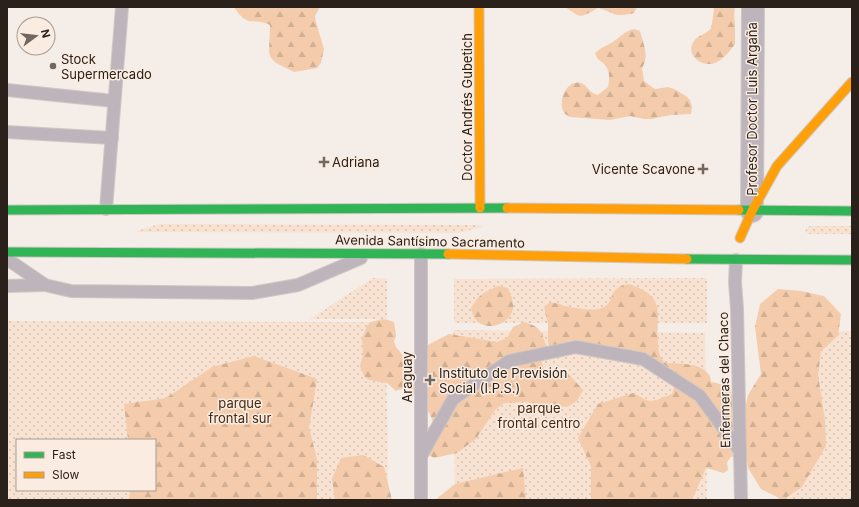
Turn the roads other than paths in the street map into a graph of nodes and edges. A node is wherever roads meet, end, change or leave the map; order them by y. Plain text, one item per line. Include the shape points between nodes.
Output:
1 (122, 7) edge
2 (479, 7) edge
3 (753, 7) edge
4 (852, 82) edge
5 (7, 90) edge
6 (114, 101) junction
7 (7, 132) edge
8 (112, 138) junction
9 (480, 208) junction
10 (7, 210) edge
11 (106, 210) junction
12 (752, 211) junction
13 (852, 211) edge
14 (740, 238) joint
15 (7, 252) edge
16 (374, 253) junction
17 (420, 254) junction
18 (7, 259) edge
19 (736, 260) junction
20 (852, 260) edge
21 (46, 285) junction
22 (7, 286) edge
23 (740, 451) junction
24 (421, 456) junction
25 (421, 500) edge
26 (741, 500) edge

1 - 6 lane
2 - 9 main road, Doctor Andrés Gubetich
3 - 12 street, Profesor Doctor Luis Argaña
4 - 12 main road via 777,166
5 - 6 lane
6 - 8 lane
7 - 8 lane
8 - 11 lane
9 - 11 main road
9 - 12 main road
10 - 11 main road
12 - 13 main road
12 - 14 main road
14 - 19 street
15 - 16 main road, Avenida Santísimo Sacramento
16 - 17 main road, Avenida Santísimo Sacramento
16 - 21 lane via 298,285 252,293 72,291
17 - 19 main road, Avenida Santísimo Sacramento
17 - 24 lane, Araguay
18 - 21 lane
19 - 20 main road, Avenida Santísimo Sacramento
19 - 23 lane, Enfermeras del Chaco
21 - 22 lane
23 - 24 lane via 700,396 643,359 576,347 509,361 453,399
23 - 26 lane, Enfermeras del Chaco
24 - 25 lane, Araguay

